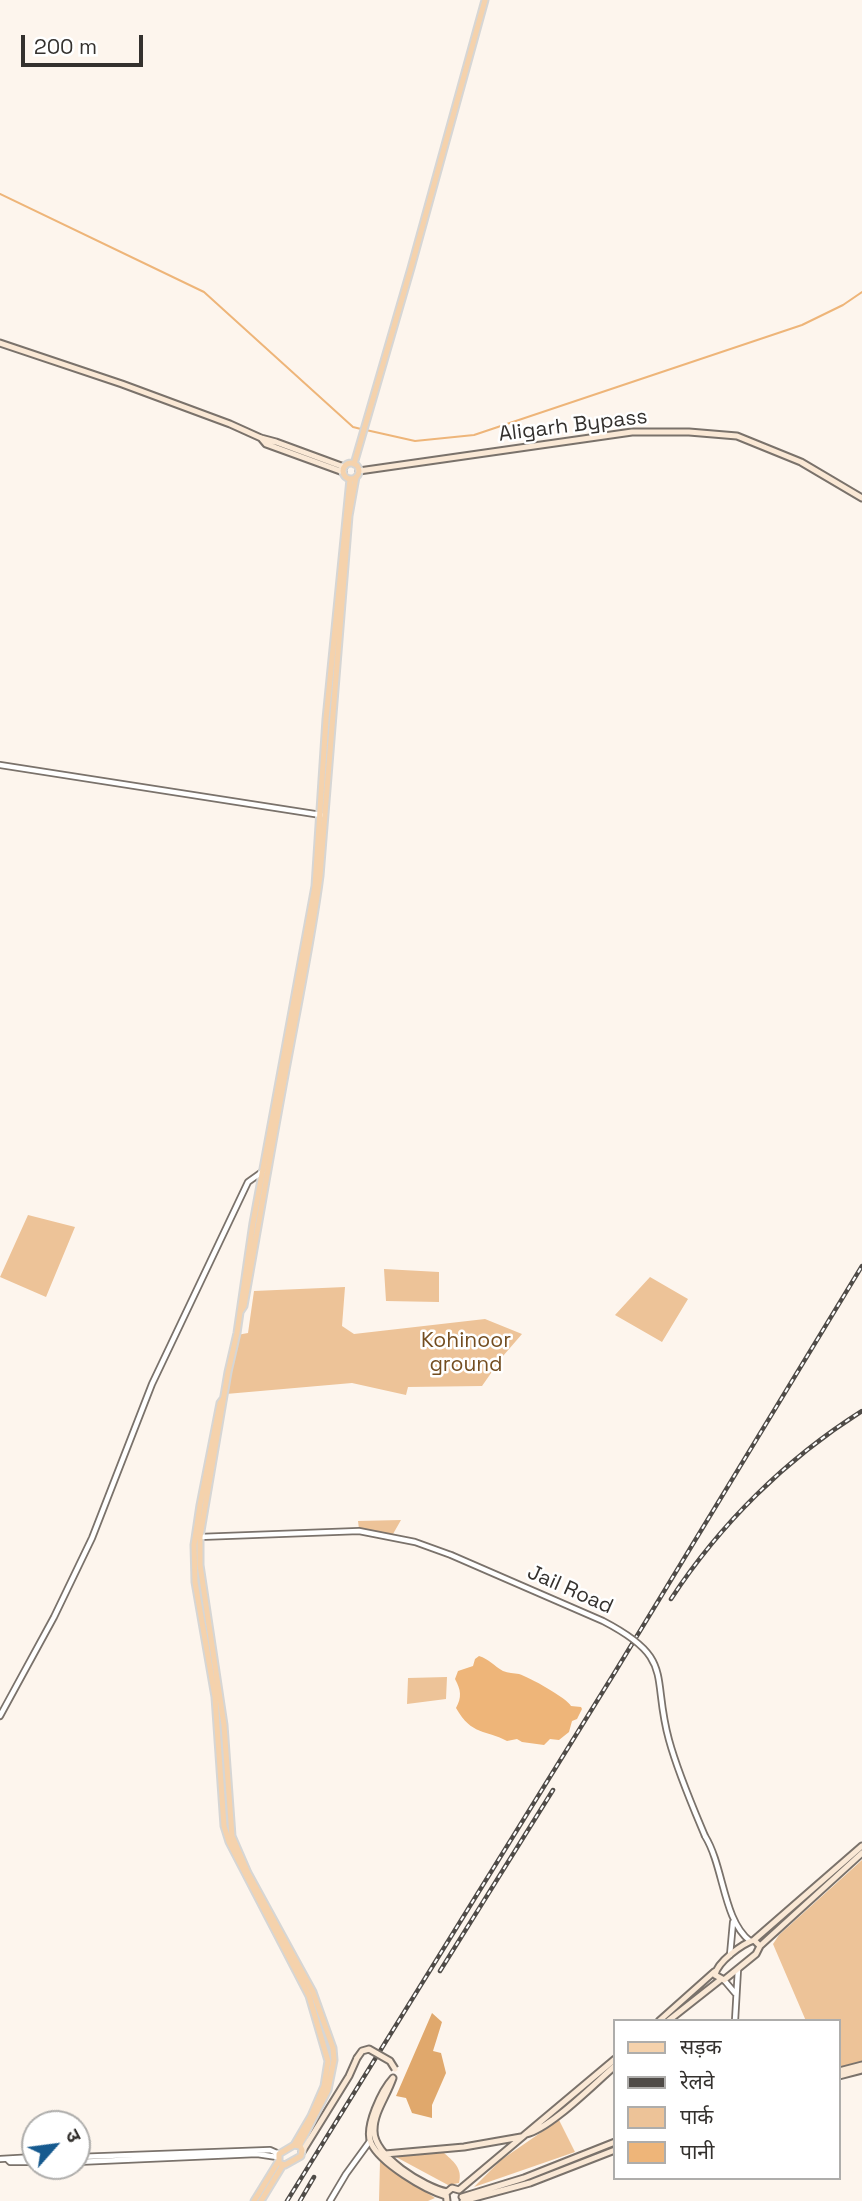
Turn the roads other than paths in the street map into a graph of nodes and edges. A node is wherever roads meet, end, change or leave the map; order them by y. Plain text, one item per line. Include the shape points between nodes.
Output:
1 (485, 0) edge
2 (0, 343) edge
3 (354, 464) junction
4 (344, 470) junction
5 (355, 476) junction
6 (862, 498) edge
7 (0, 765) edge
8 (323, 816) junction
9 (262, 1172) junction
10 (240, 1312) junction
11 (198, 1537) junction
12 (0, 1716) edge
13 (862, 1846) edge
14 (862, 1853) edge
15 (733, 1921) junction
16 (752, 1941) junction
17 (760, 1946) junction
18 (730, 1956) junction
19 (738, 1968) junction
20 (714, 1972) junction
21 (722, 1980) junction
22 (736, 1994) junction
23 (661, 2019) edge
24 (671, 2019) edge
25 (735, 2019) edge
26 (614, 2060) edge
27 (614, 2067) edge
28 (862, 2068) edge
29 (841, 2073) edge
30 (393, 2078) junction
31 (525, 2135) junction
32 (371, 2140) junction
33 (614, 2142) edge
34 (299, 2148) junction
35 (614, 2150) edge
36 (385, 2154) junction
37 (91, 2159) edge
38 (279, 2159) junction
39 (0, 2160) edge
40 (21, 2161) edge
41 (459, 2190) junction
42 (445, 2198) edge
43 (462, 2200) edge
44 (254, 2201) edge
45 (261, 2201) edge
46 (330, 2201) edge

1 - 3 main road
2 - 4 main road via 230,424 266,444
3 - 4 main road
3 - 5 main road
4 - 5 main road
5 - 6 main road, Aligarh Bypass via 632,432 689,432 737,436 801,462
5 - 8 main road
7 - 8 street
8 - 9 main road
8 - 10 main road via 312,937
9 - 10 main road
9 - 12 street via 248,1182 152,1384 92,1538
10 - 11 main road
11 - 15 street, Jail Road, bridge via 359,1531 415,1542 625,1632 645,1650 658,1673 669,1741 711,1845
11 - 34 main road via 224,1726 232,1836 313,1992 333,2048 328,2090
13 - 16 main road
14 - 17 main road
15 - 16 street, Jail Road
15 - 18 street, Jail Road
16 - 17 main road
16 - 18 main road
17 - 19 main road
18 - 20 main road
19 - 21 main road
19 - 22 street
20 - 21 main road
20 - 23 main road
21 - 22 street
21 - 24 main road
22 - 25 street
26 - 31 main road
27 - 31 main road via 537,2131
28 - 29 main road
30 - 32 main road via 374,2113
30 - 34 main road, bridge via 395,2068 390,2061 369,2049 362,2051
30 - 36 main road via 374,2129 377,2145
31 - 36 main road via 474,2146
31 - 41 main road
32 - 42 main road via 381,2156
32 - 46 street
33 - 43 main road
34 - 38 main road
34 - 38 main road via 300,2156
35 - 43 main road via 530,2183
36 - 42 main road
37 - 38 street via 270,2150
38 - 44 main road
38 - 45 main road
39 - 40 street
41 - 42 main road via 453,2188
41 - 43 main road

